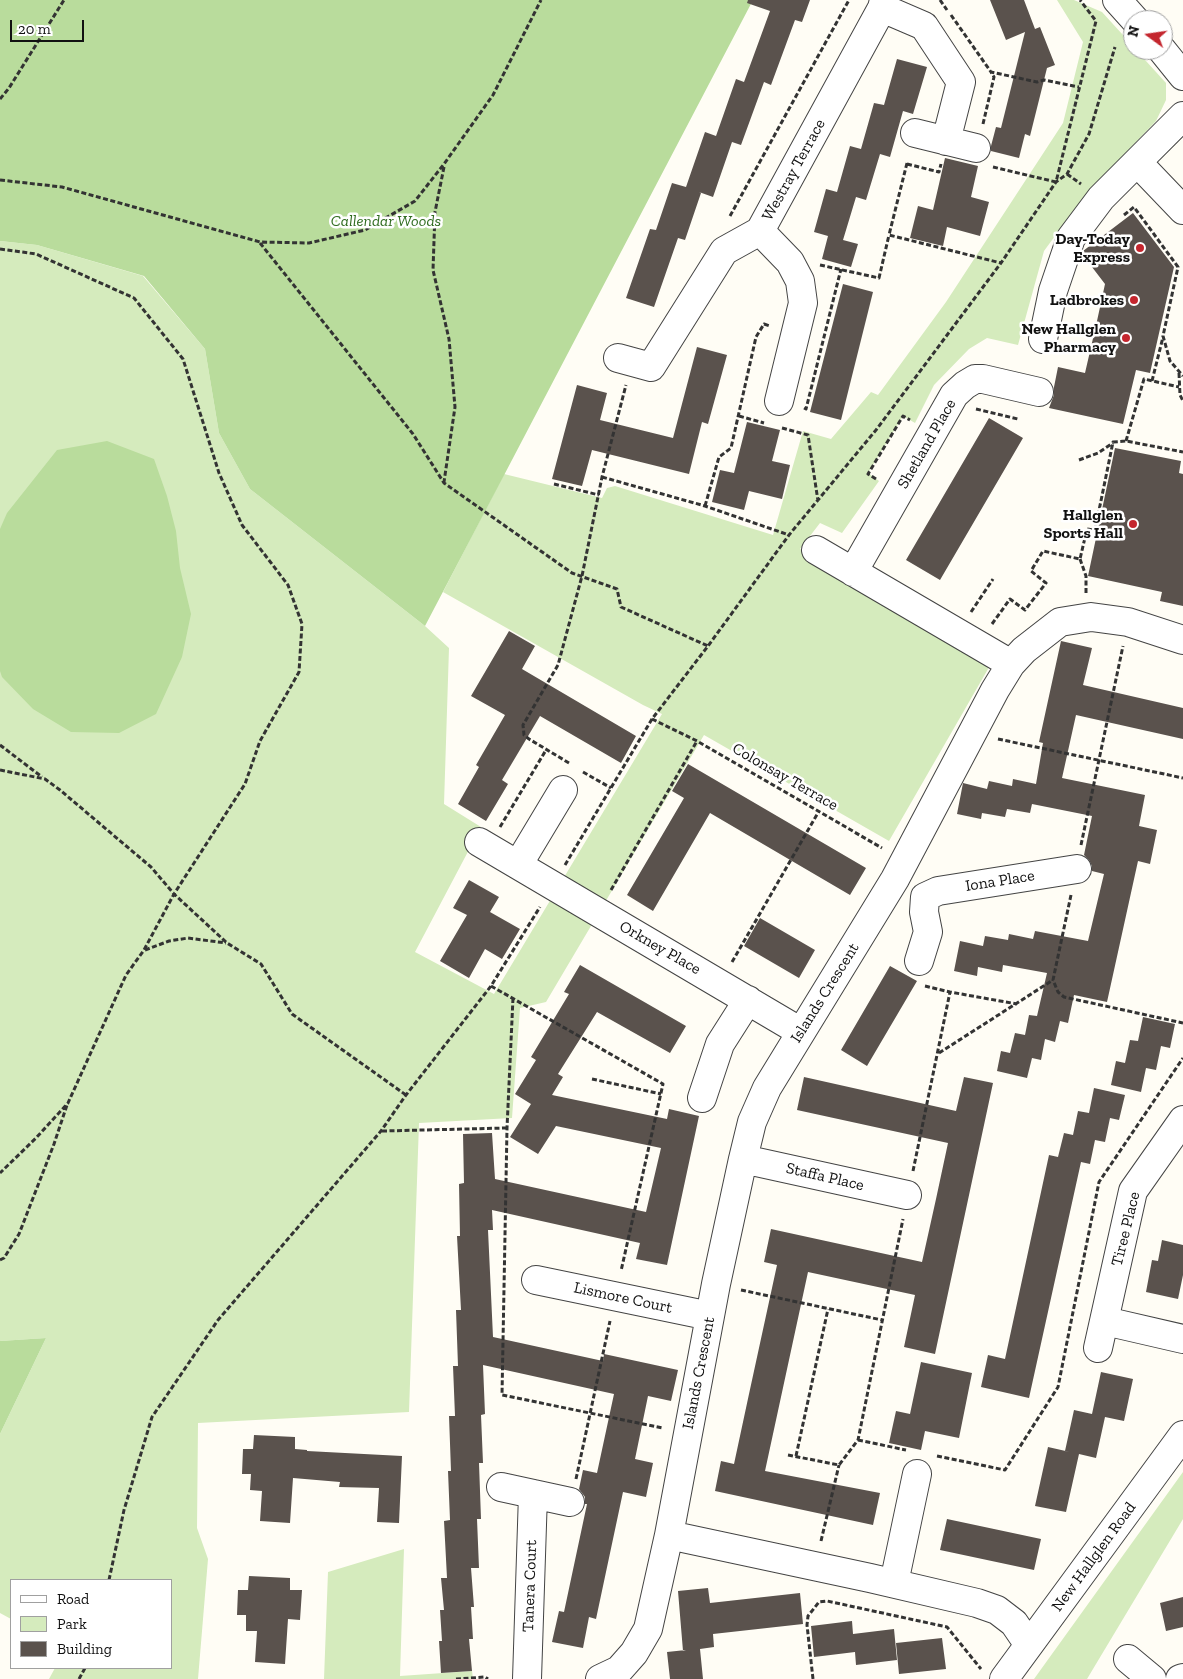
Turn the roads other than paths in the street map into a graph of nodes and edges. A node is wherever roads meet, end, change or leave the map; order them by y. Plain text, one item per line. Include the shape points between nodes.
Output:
1 (1117, 0) edge
2 (883, 4) edge
3 (1126, 10) edge
4 (1170, 60) edge
5 (1183, 76) edge
6 (1183, 116) edge
7 (915, 133) road end
8 (946, 141) junction
9 (976, 148) road end
10 (1137, 162) junction
11 (1183, 210) edge
12 (760, 231) junction
13 (1043, 339) dead end
14 (625, 360) road end
15 (1040, 392) dead end
16 (773, 416) road end
17 (816, 550) dead end
18 (853, 572) junction
19 (1183, 640) edge
20 (1011, 664) junction
21 (570, 780) road end
22 (484, 844) road end
23 (518, 865) junction
24 (1077, 868) dead end
25 (900, 870) junction
26 (925, 897) junction
27 (920, 973) road end
28 (748, 1000) junction
29 (801, 1032) junction
30 (702, 1098) dead end
31 (1183, 1120) edge
32 (743, 1160) junction
33 (907, 1195) road end
34 (536, 1280) dead end
35 (710, 1316) junction
36 (1105, 1321) junction
37 (1183, 1339) edge
38 (1098, 1348) dead end
39 (1183, 1435) edge
40 (920, 1460) road end
41 (501, 1487) dead end
42 (533, 1494) junction
43 (570, 1502) road end
44 (669, 1534) junction
45 (894, 1583) junction
46 (1029, 1645) junction
47 (1128, 1659) dead end
48 (994, 1675) edge
49 (615, 1676) edge
50 (527, 1679) edge
51 (1152, 1679) edge

1 - 3 street
2 - 8 street via 924,26 961,82
2 - 12 street, Westray Terrace
4 - 5 street
6 - 10 street
7 - 8 street
8 - 9 street
10 - 11 street
10 - 13 street via 1101,198 1071,238 1052,291
12 - 14 street, Westray Terrace via 724,251 651,367
12 - 16 street via 790,262 800,281 803,303
15 - 18 street, Shetland Place via 983,379 964,385 954,395
17 - 18 street
18 - 20 street
19 - 20 street, Islands Crescent via 1128,622 1091,617 1060,622
20 - 25 street, Islands Crescent
21 - 23 street
22 - 23 street, Orkney Place
23 - 28 street, Orkney Place
24 - 26 street, Iona Place via 938,891
25 - 26 street
25 - 29 street, Islands Crescent
26 - 27 street via 928,932
28 - 29 street, Orkney Place
28 - 30 street via 720,1044
29 - 32 street, Islands Crescent via 767,1088 752,1122
31 - 36 street, Tiree Place via 1133,1191
32 - 33 street, Staffa Place
32 - 35 street, Islands Crescent
34 - 35 street, Lismore Court
35 - 44 street, Islands Crescent
36 - 37 street
36 - 38 street, Tiree Place
39 - 46 street, New Hallglen Road
40 - 45 street
41 - 42 street
42 - 43 street
42 - 50 street, Tanera Court
44 - 45 street
44 - 49 street, Islands Crescent via 648,1629
45 - 46 street via 997,1610 1014,1623
46 - 48 street, New Hallglen Road
47 - 51 street

